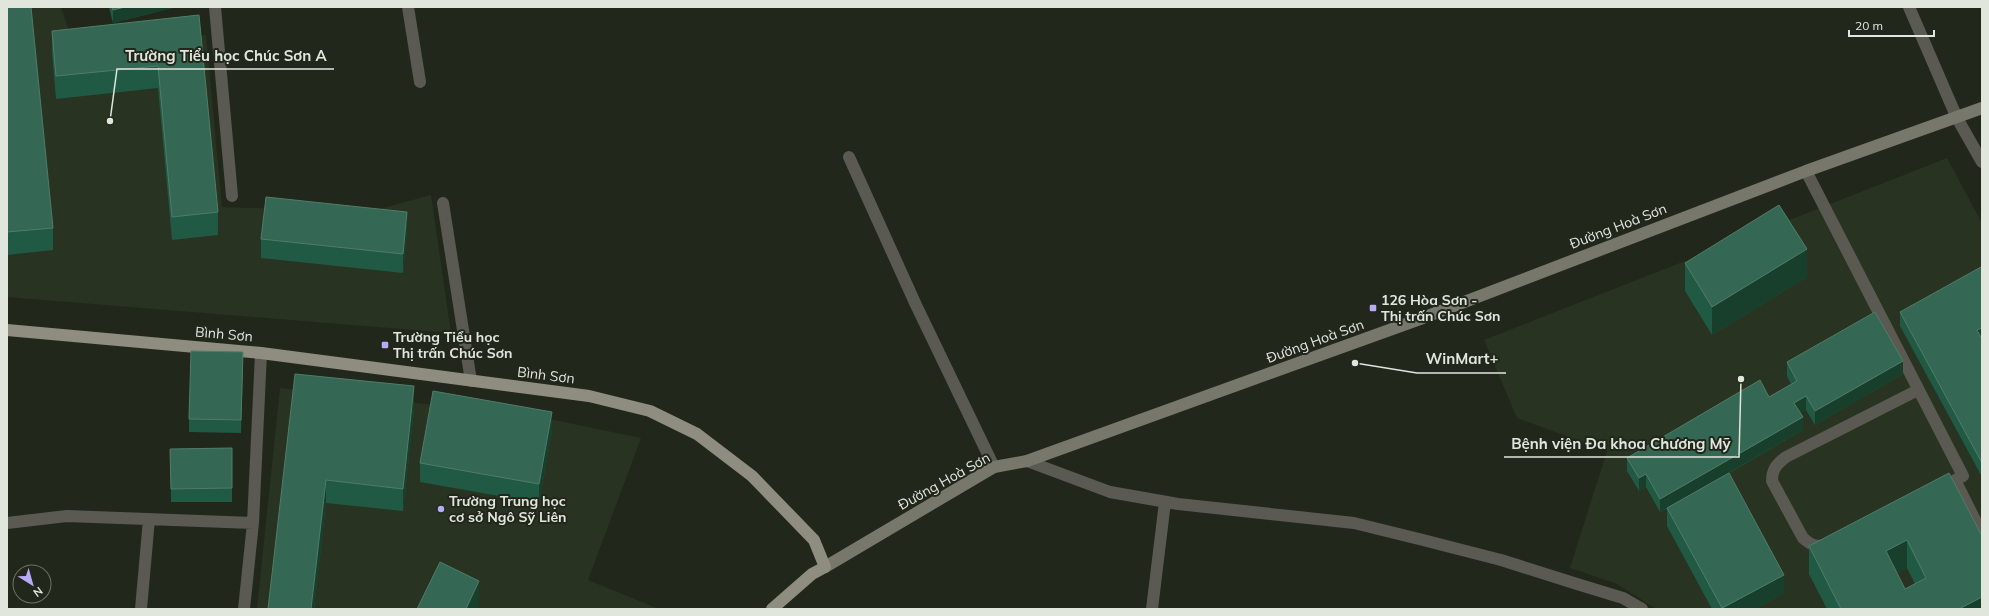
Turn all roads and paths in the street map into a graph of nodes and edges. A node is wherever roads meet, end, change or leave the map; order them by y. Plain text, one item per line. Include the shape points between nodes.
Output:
1 (215, 7) edge
2 (408, 7) edge
3 (1909, 7) edge
4 (420, 82) dead end
5 (1982, 108) edge
6 (1957, 118) junction
7 (849, 156) dead end
8 (1982, 162) edge
9 (1806, 170) junction
10 (232, 196) dead end
11 (443, 203) dead end
12 (7, 330) edge
13 (261, 353) junction
14 (471, 381) junction
15 (1918, 390) junction
16 (1027, 461) junction
17 (994, 467) junction
18 (1955, 480) junction
19 (1927, 494) edge
20 (1165, 502) junction
21 (149, 519) junction
22 (7, 523) edge
23 (253, 523) junction
24 (1982, 534) edge
25 (1838, 538) edge
26 (825, 567) junction
27 (141, 609) edge
28 (244, 609) edge
29 (772, 609) edge
30 (1152, 609) edge
31 (1642, 609) edge

1 - 10 street
2 - 4 street
3 - 6 street
5 - 6 street, Đường Hoà Sơn
6 - 8 street
6 - 9 street, Đường Hoà Sơn
7 - 17 street via 916,305
9 - 15 street
9 - 16 street, Đường Hoà Sơn via 1420,319
11 - 14 street
12 - 13 main road, Bình Sơn
13 - 14 main road, Bình Sơn
13 - 23 street
14 - 26 main road, Bình Sơn via 589,396 650,411 697,434 752,476 814,540
15 - 18 street via 1962,476
15 - 25 street via 1786,457 1774,469 1772,481 1803,538 1818,547
16 - 17 street, Đường Hoà Sơn
16 - 20 street via 1110,492
17 - 26 street, Đường Hoà Sơn
18 - 19 street
18 - 24 street
20 - 30 street
20 - 31 street via 1354,523 1501,560 1623,598
21 - 22 street via 67,516
21 - 23 street
21 - 27 street
23 - 28 street
26 - 29 main road, Đường Hoà Sơn via 812,574

